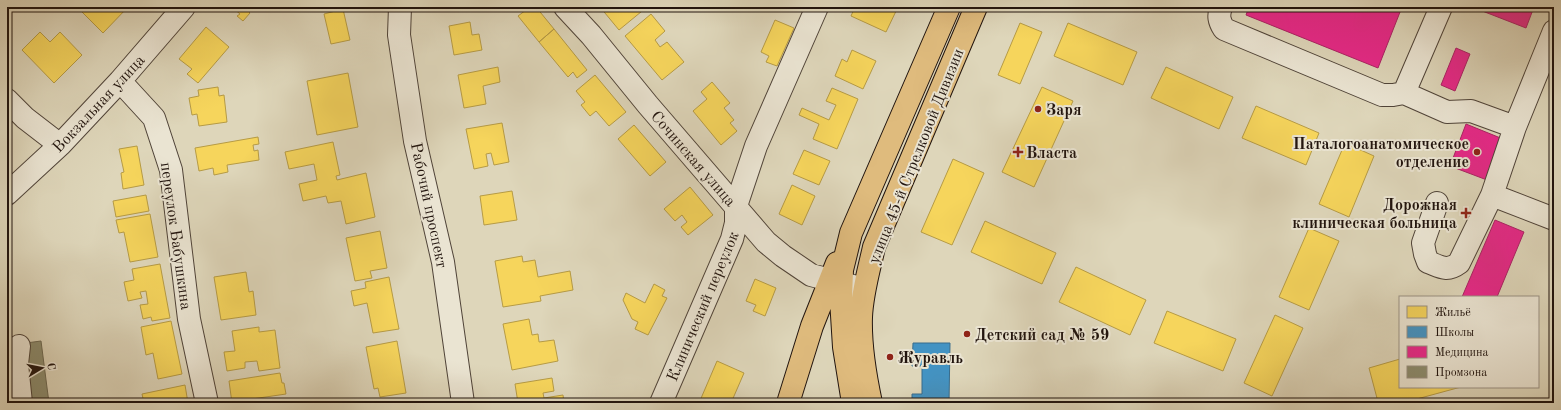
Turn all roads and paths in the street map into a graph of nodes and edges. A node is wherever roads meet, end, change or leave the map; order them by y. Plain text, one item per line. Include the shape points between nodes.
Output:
1 (184, 7) edge
2 (400, 7) edge
3 (566, 7) edge
4 (817, 7) edge
5 (949, 7) edge
6 (976, 7) edge
7 (1221, 7) edge
8 (1441, 7) edge
9 (1554, 31) edge
10 (120, 81) junction
11 (1404, 93) junction
12 (7, 100) edge
13 (1515, 127) junction
14 (60, 145) junction
15 (7, 194) edge
16 (1492, 195) junction
17 (1437, 203) dead end
18 (736, 206) junction
19 (1554, 219) edge
20 (835, 282) junction
21 (864, 289) junction
22 (19, 346) dead end
23 (21, 403) edge
24 (207, 403) edge
25 (463, 403) edge
26 (661, 403) edge
27 (788, 403) edge
28 (853, 403) edge
29 (871, 403) edge

1 - 10 street, Вокзальная улица
2 - 25 street, Рабочий проспект via 399,35 415,141 443,262
3 - 18 street, Сочинская улица
4 - 18 street, Клинический переулок via 756,146
5 - 20 main road, улица 45-й Стрелковой Дивизии via 851,233
6 - 21 main road, улица 45-й Стрелковой Дивизии via 874,248
7 - 11 street via 1218,14 1224,29 1382,95
8 - 11 street
9 - 13 street
10 - 14 street, Вокзальная улица
10 - 24 street, переулок Бабушкина via 154,118 171,170 189,319
11 - 13 street via 1448,112 1471,111
12 - 14 street via 25,118
13 - 16 street
14 - 15 street, Вокзальная улица
16 - 17 street via 1459,262 1446,268 1428,262 1423,243
16 - 19 street
18 - 20 street, Сочинская улица via 766,242 783,256 811,274
18 - 26 street, Клинический переулок via 736,223 732,239
20 - 21 street, Сочинская улица
20 - 27 main road, улица 45-й Стрелковой Дивизии via 812,326
20 - 28 main road
21 - 29 main road, улица 45-й Стрелковой Дивизии via 861,346
22 - 23 street via 17,364

